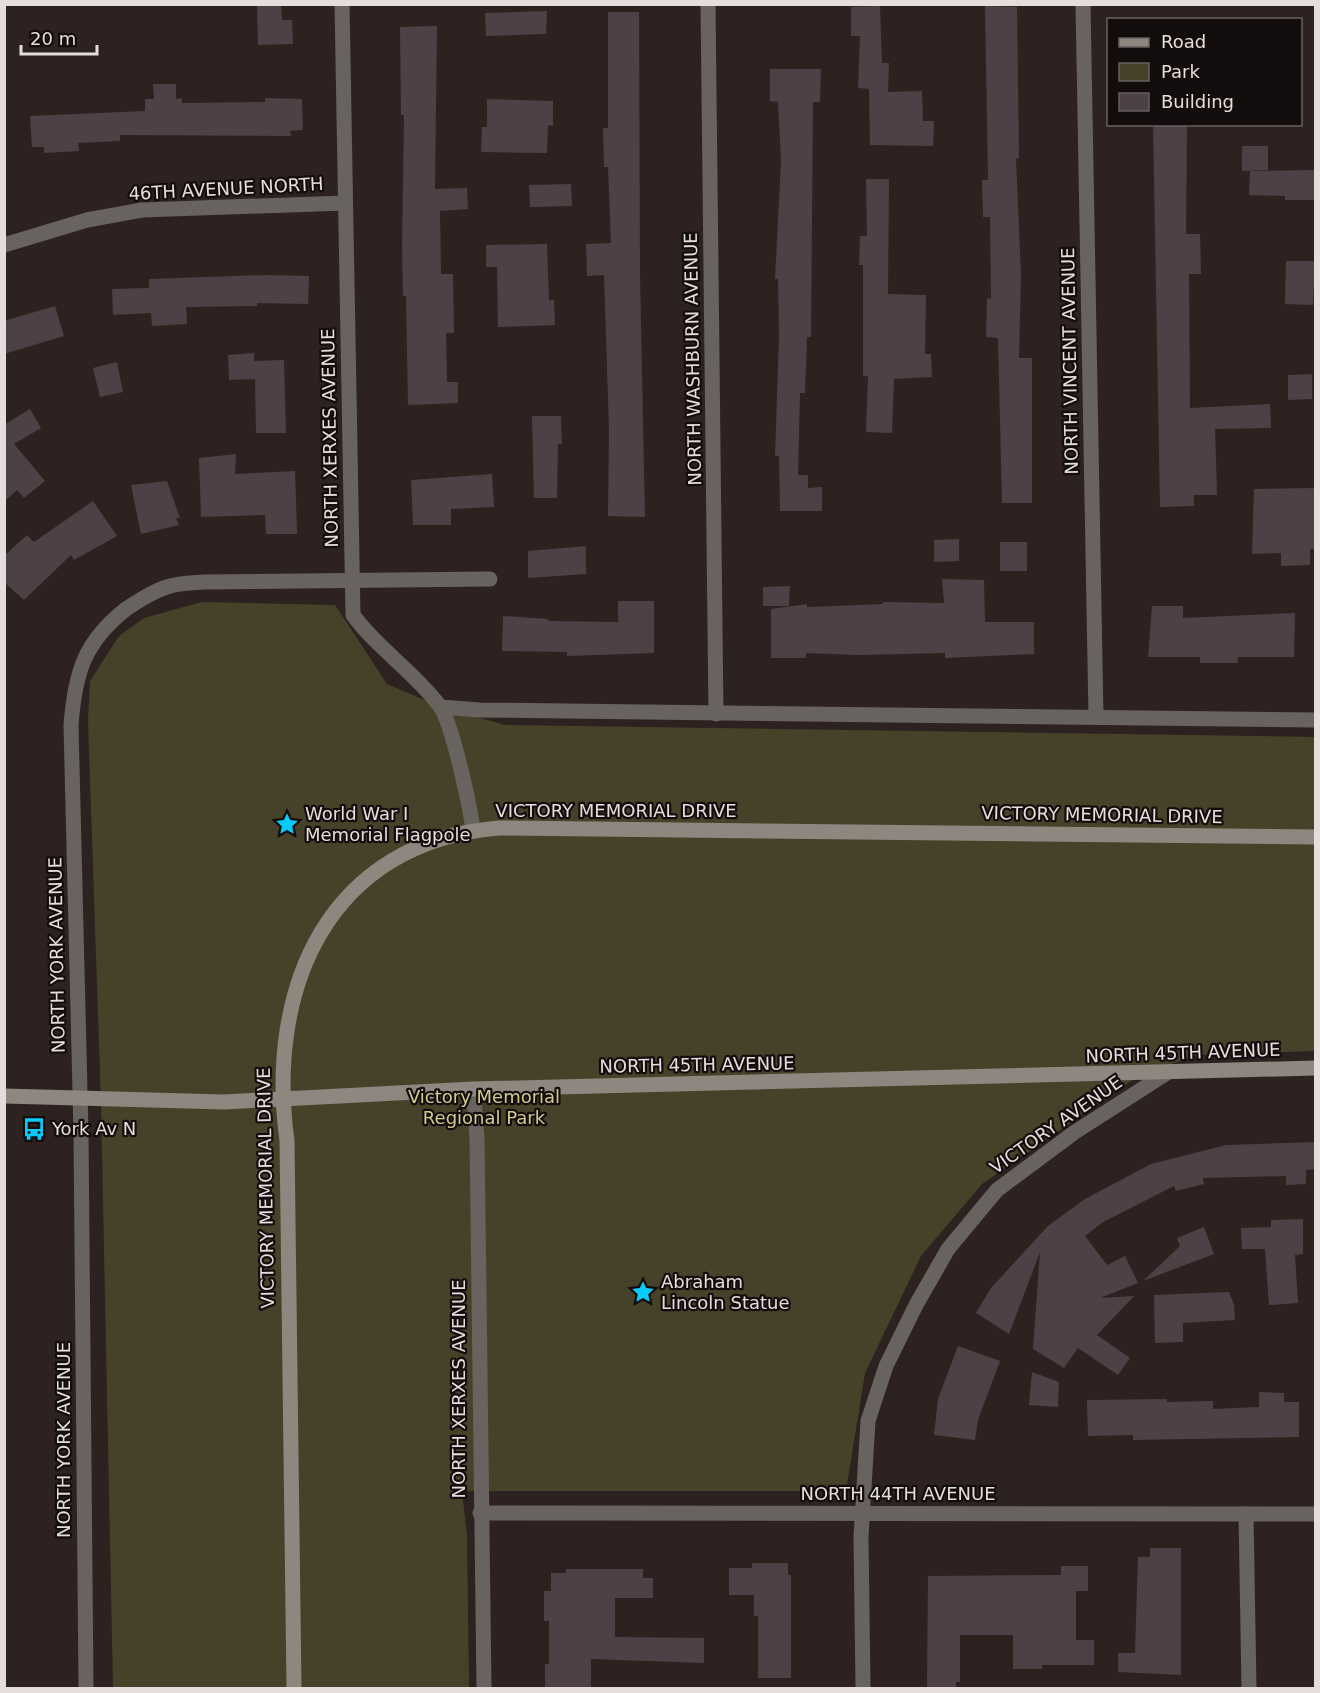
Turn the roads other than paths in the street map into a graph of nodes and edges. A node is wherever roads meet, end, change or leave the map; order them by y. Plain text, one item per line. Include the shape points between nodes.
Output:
1 (342, 4) edge
2 (708, 4) edge
3 (1083, 4) edge
4 (345, 203) junction
5 (4, 245) edge
6 (490, 579) dead end
7 (352, 581) junction
8 (441, 707) junction
9 (716, 714) junction
10 (1096, 717) junction
11 (1316, 720) edge
12 (472, 830) junction
13 (1316, 837) edge
14 (1316, 1068) edge
15 (1167, 1073) junction
16 (473, 1089) junction
17 (4, 1096) edge
18 (80, 1098) junction
19 (281, 1098) junction
20 (862, 1513) junction
21 (480, 1514) junction
22 (1246, 1514) junction
23 (1316, 1514) edge
24 (86, 1689) edge
25 (294, 1689) edge
26 (484, 1689) edge
27 (863, 1689) edge
28 (1249, 1689) edge

1 - 4 street, NORTH XERXES AVENUE
2 - 9 street, NORTH WASHBURN AVENUE
3 - 10 street, NORTH VINCENT AVENUE
4 - 5 street, 46TH AVENUE NORTH via 142,210 87,220
4 - 7 street, NORTH XERXES AVENUE
6 - 7 street, NORTH YORK AVENUE
7 - 8 street, NORTH XERXES AVENUE via 352,615
7 - 18 street, NORTH YORK AVENUE via 204,582 167,587 135,603 105,625 85,654 74,690 71,725
8 - 9 street
8 - 12 street, NORTH XERXES AVENUE via 467,795
9 - 10 street
10 - 11 street
12 - 13 street, VICTORY MEMORIAL DRIVE
12 - 19 street, VICTORY MEMORIAL DRIVE via 393,860 335,911 314,941 296,983 282,1059
14 - 15 street, NORTH 45TH AVENUE
15 - 16 street, NORTH 45TH AVENUE
15 - 20 street, VICTORY AVENUE via 1075,1132 997,1190 948,1248 886,1366 868,1422
16 - 19 street, NORTH 45TH AVENUE
16 - 21 street, NORTH XERXES AVENUE via 477,1137
17 - 18 street, NORTH 45TH AVENUE
18 - 19 street, NORTH 45TH AVENUE via 224,1102
18 - 24 street, NORTH YORK AVENUE
19 - 25 street, VICTORY MEMORIAL DRIVE via 287,1141
20 - 21 street, NORTH 44TH AVENUE
20 - 22 street, NORTH 44TH AVENUE
20 - 27 street
21 - 26 street, NORTH XERXES AVENUE
22 - 23 street, NORTH 44TH AVENUE
22 - 28 street

